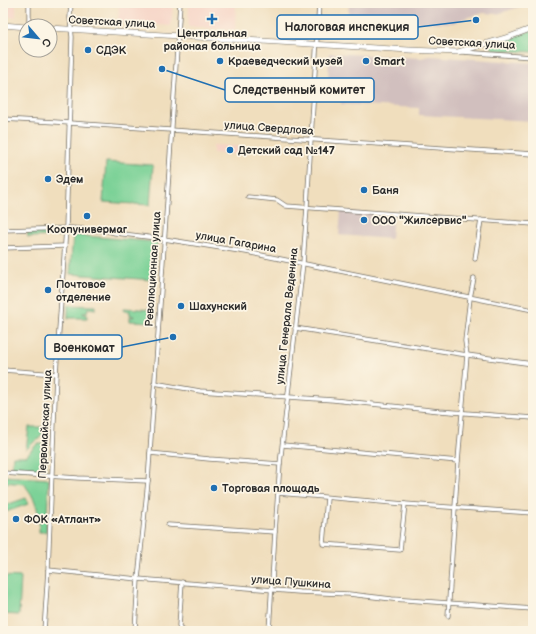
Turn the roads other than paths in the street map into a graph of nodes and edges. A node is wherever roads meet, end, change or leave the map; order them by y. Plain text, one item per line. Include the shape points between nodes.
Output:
1 (29, 3) edge
2 (71, 3) edge
3 (180, 3) edge
4 (319, 3) edge
5 (29, 18) edge
6 (3, 25) edge
7 (18, 26) edge
8 (533, 28) edge
9 (58, 29) edge
10 (72, 30) junction
11 (177, 35) junction
12 (316, 44) junction
13 (458, 52) junction
14 (533, 57) edge
15 (3, 119) edge
16 (70, 123) junction
17 (172, 130) junction
18 (312, 140) junction
19 (533, 154) edge
20 (248, 197) dead end
21 (307, 207) junction
22 (481, 220) junction
23 (533, 224) edge
24 (66, 228) junction
25 (3, 230) edge
26 (164, 238) junction
27 (65, 246) junction
28 (3, 248) edge
29 (476, 258) dead end
30 (303, 263) junction
31 (474, 278) dead end
32 (470, 298) junction
33 (533, 310) edge
34 (295, 328) junction
35 (467, 355) junction
36 (533, 364) edge
37 (3, 370) edge
38 (56, 374) junction
39 (154, 383) junction
40 (288, 396) junction
41 (462, 413) junction
42 (533, 418) edge
43 (283, 446) junction
44 (150, 453) junction
45 (458, 461) junction
46 (280, 464) junction
47 (3, 473) edge
48 (52, 476) junction
49 (148, 481) junction
50 (278, 493) junction
51 (327, 498) junction
52 (405, 504) junction
53 (456, 507) junction
54 (533, 513) edge
55 (168, 525) dead end
56 (275, 532) junction
57 (48, 570) junction
58 (138, 579) junction
59 (182, 582) junction
60 (272, 590) junction
61 (449, 603) junction
62 (533, 609) edge
63 (448, 616) dead end
64 (44, 631) edge
65 (135, 631) edge
66 (184, 631) edge
67 (269, 631) edge

1 - 5 street
2 - 10 street, Первомайская улица
3 - 11 street, Революционная улица
4 - 12 street, улица Генерала Веденина
6 - 7 street
8 - 13 street
9 - 10 street, Советская улица
10 - 11 street, Советская улица
10 - 16 street, Первомайская улица
11 - 12 street, Советская улица
11 - 17 street, Революционная улица
12 - 13 street, Советская улица
12 - 18 street, улица Генерала Веденина
13 - 14 street, Советская улица
15 - 16 street, улица Свердлова
16 - 17 street, улица Свердлова
16 - 24 street, Первомайская улица
17 - 18 street, улица Свердлова
17 - 26 street, Революционная улица
18 - 19 street, улица Свердлова
18 - 21 street, улица Генерала Веденина
20 - 21 street via 277,200 286,206
21 - 22 street
21 - 30 street, улица Генерала Веденина
22 - 23 street
22 - 29 street
24 - 25 street, улица Гагарина
24 - 26 street, улица Гагарина
24 - 27 street, Первомайская улица
26 - 30 street, улица Гагарина
26 - 39 street, Революционная улица
27 - 28 street
27 - 38 street, Первомайская улица
30 - 32 street, улица Гагарина
30 - 34 street, улица Генерала Веденина
31 - 32 street
32 - 33 street, улица Гагарина
32 - 35 street via 465,341
34 - 35 street
34 - 40 street, улица Генерала Веденина
35 - 36 street
35 - 41 street
37 - 38 street
38 - 48 street, Первомайская улица
39 - 40 street via 200,390
39 - 44 street, Революционная улица
40 - 41 street
40 - 43 street, улица Генерала Веденина
41 - 42 street
41 - 45 street
43 - 45 street
43 - 46 street, улица Генерала Веденина
44 - 46 street
44 - 49 street, Революционная улица
45 - 53 street
46 - 50 street, улица Генерала Веденина
47 - 48 street
48 - 49 street
48 - 57 street, Первомайская улица
49 - 58 street, Революционная улица
50 - 51 street
50 - 56 street, улица Генерала Веденина
51 - 52 street
51 - 52 street via 323,544 400,550
52 - 53 street
53 - 54 street
53 - 61 street
55 - 56 street
56 - 60 street, улица Генерала Веденина
57 - 58 street, улица Пушкина
57 - 64 street, Первомайская улица
58 - 59 street, улица Пушкина
58 - 65 street, Революционная улица
59 - 60 street, улица Пушкина
59 - 66 street via 179,626
60 - 61 street, улица Пушкина
60 - 67 street, улица Генерала Веденина
61 - 62 street, улица Пушкина
61 - 63 street

